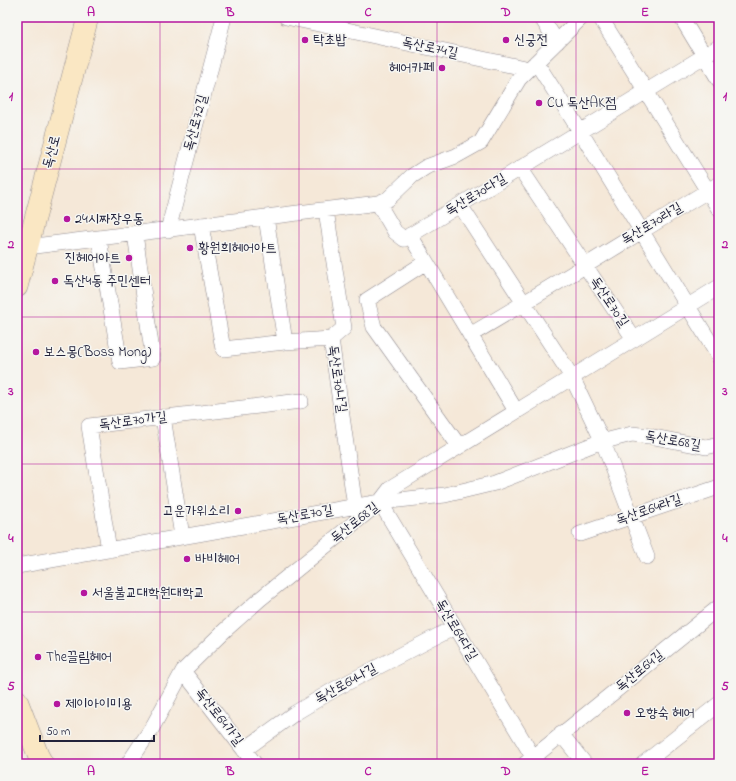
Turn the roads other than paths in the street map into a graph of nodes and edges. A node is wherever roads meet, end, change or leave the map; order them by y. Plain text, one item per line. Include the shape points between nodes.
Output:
1 (88, 17) edge
2 (224, 17) edge
3 (286, 17) edge
4 (345, 17) edge
5 (541, 17) edge
6 (582, 17) edge
7 (600, 17) edge
8 (681, 17) edge
9 (332, 22) edge
10 (557, 42) junction
11 (719, 47) edge
12 (704, 56) junction
13 (533, 66) junction
14 (719, 80) edge
15 (646, 92) junction
16 (580, 131) junction
17 (520, 168) junction
18 (713, 187) edge
19 (378, 203) junction
20 (460, 204) junction
21 (719, 209) edge
22 (326, 210) junction
23 (266, 217) junction
24 (202, 226) junction
25 (168, 230) junction
26 (641, 230) junction
27 (135, 234) junction
28 (410, 235) junction
29 (99, 239) junction
30 (22, 246) edge
31 (426, 262) junction
32 (584, 265) junction
33 (17, 287) edge
34 (719, 287) edge
35 (525, 303) junction
36 (687, 306) junction
37 (470, 335) junction
38 (331, 339) junction
39 (634, 339) junction
40 (285, 342) junction
41 (719, 358) edge
42 (572, 377) junction
43 (301, 401) dead end
44 (516, 411) junction
45 (163, 417) junction
46 (603, 442) junction
47 (719, 444) edge
48 (459, 446) junction
49 (719, 487) edge
50 (380, 502) junction
51 (355, 507) junction
52 (631, 516) junction
53 (580, 534) dead end
54 (182, 536) junction
55 (109, 550) junction
56 (647, 557) dead end
57 (17, 566) edge
58 (719, 607) edge
59 (455, 627) junction
60 (183, 671) junction
61 (719, 704) edge
62 (19, 709) edge
63 (561, 734) junction
64 (244, 750) junction
65 (529, 761) edge
66 (42, 764) edge
67 (128, 764) edge
68 (255, 764) edge
69 (585, 764) edge
70 (643, 764) edge

1 - 30 main road, 독산로
2 - 25 street, 독산로72길
3 - 9 street, 독산로74길
4 - 9 street
5 - 10 street
6 - 10 street
7 - 15 street
8 - 12 street
9 - 13 street, 독산로74길
10 - 13 street
11 - 12 street, 독산로70다길
12 - 14 street
12 - 15 street, 독산로70다길
13 - 16 street
13 - 19 street via 519,79 481,142 456,156 426,167 412,176 388,200
15 - 16 street, 독산로70다길
15 - 18 street
16 - 17 street, 독산로70다길
16 - 26 street
17 - 20 street, 독산로70다길
17 - 32 street
18 - 21 street
18 - 26 street, 독산로70라길
19 - 22 street
19 - 28 street via 395,232 404,239
20 - 28 street, 독산로70다길
20 - 35 street
22 - 23 street
22 - 38 street, 독산로70나길 via 344,328
23 - 24 street
23 - 40 street
24 - 25 street
24 - 40 street via 223,349
25 - 27 street
26 - 32 street, 독산로70라길
26 - 36 street
27 - 29 street
27 - 29 street via 153,358 120,362
28 - 31 street
29 - 30 street
30 - 33 main road, 독산로
31 - 37 street
31 - 48 street via 366,300 374,327
32 - 35 street, 독산로70라길
32 - 39 street, 독산로70길
34 - 36 street, 독산로70길
35 - 37 street, 독산로70라길
35 - 42 street
36 - 39 street, 독산로70길
36 - 41 street
37 - 44 street
38 - 40 street
38 - 51 street, 독산로70나길
39 - 42 street, 독산로70길
42 - 44 street, 독산로70길
42 - 46 street
43 - 45 street, 독산로70가길
44 - 48 street, 독산로70길
45 - 54 street
45 - 55 street, 독산로70가길 via 89,426
46 - 47 street, 독산로68길 via 632,434 706,447
46 - 50 street, 독산로68길 via 495,483 445,495
46 - 52 street
48 - 50 street, 독산로70길 via 390,489
49 - 52 street, 독산로64라길
50 - 51 street, 독산로70길
50 - 59 street, 독산로64다길
50 - 60 street, 독산로68길 via 260,599
51 - 54 street, 독산로70길
52 - 53 street, 독산로64라길
52 - 56 street
54 - 55 street, 독산로70길
55 - 57 street, 독산로70길
58 - 63 street, 독산로64길
59 - 64 street, 독산로64나길 via 335,689 295,713
59 - 65 street, 독산로64다길
60 - 64 street, 독산로64가길
60 - 67 street, 독산로68길 via 152,728
61 - 70 street
62 - 66 main road
63 - 65 street, 독산로64길
63 - 69 street
64 - 68 street, 독산로64가길

